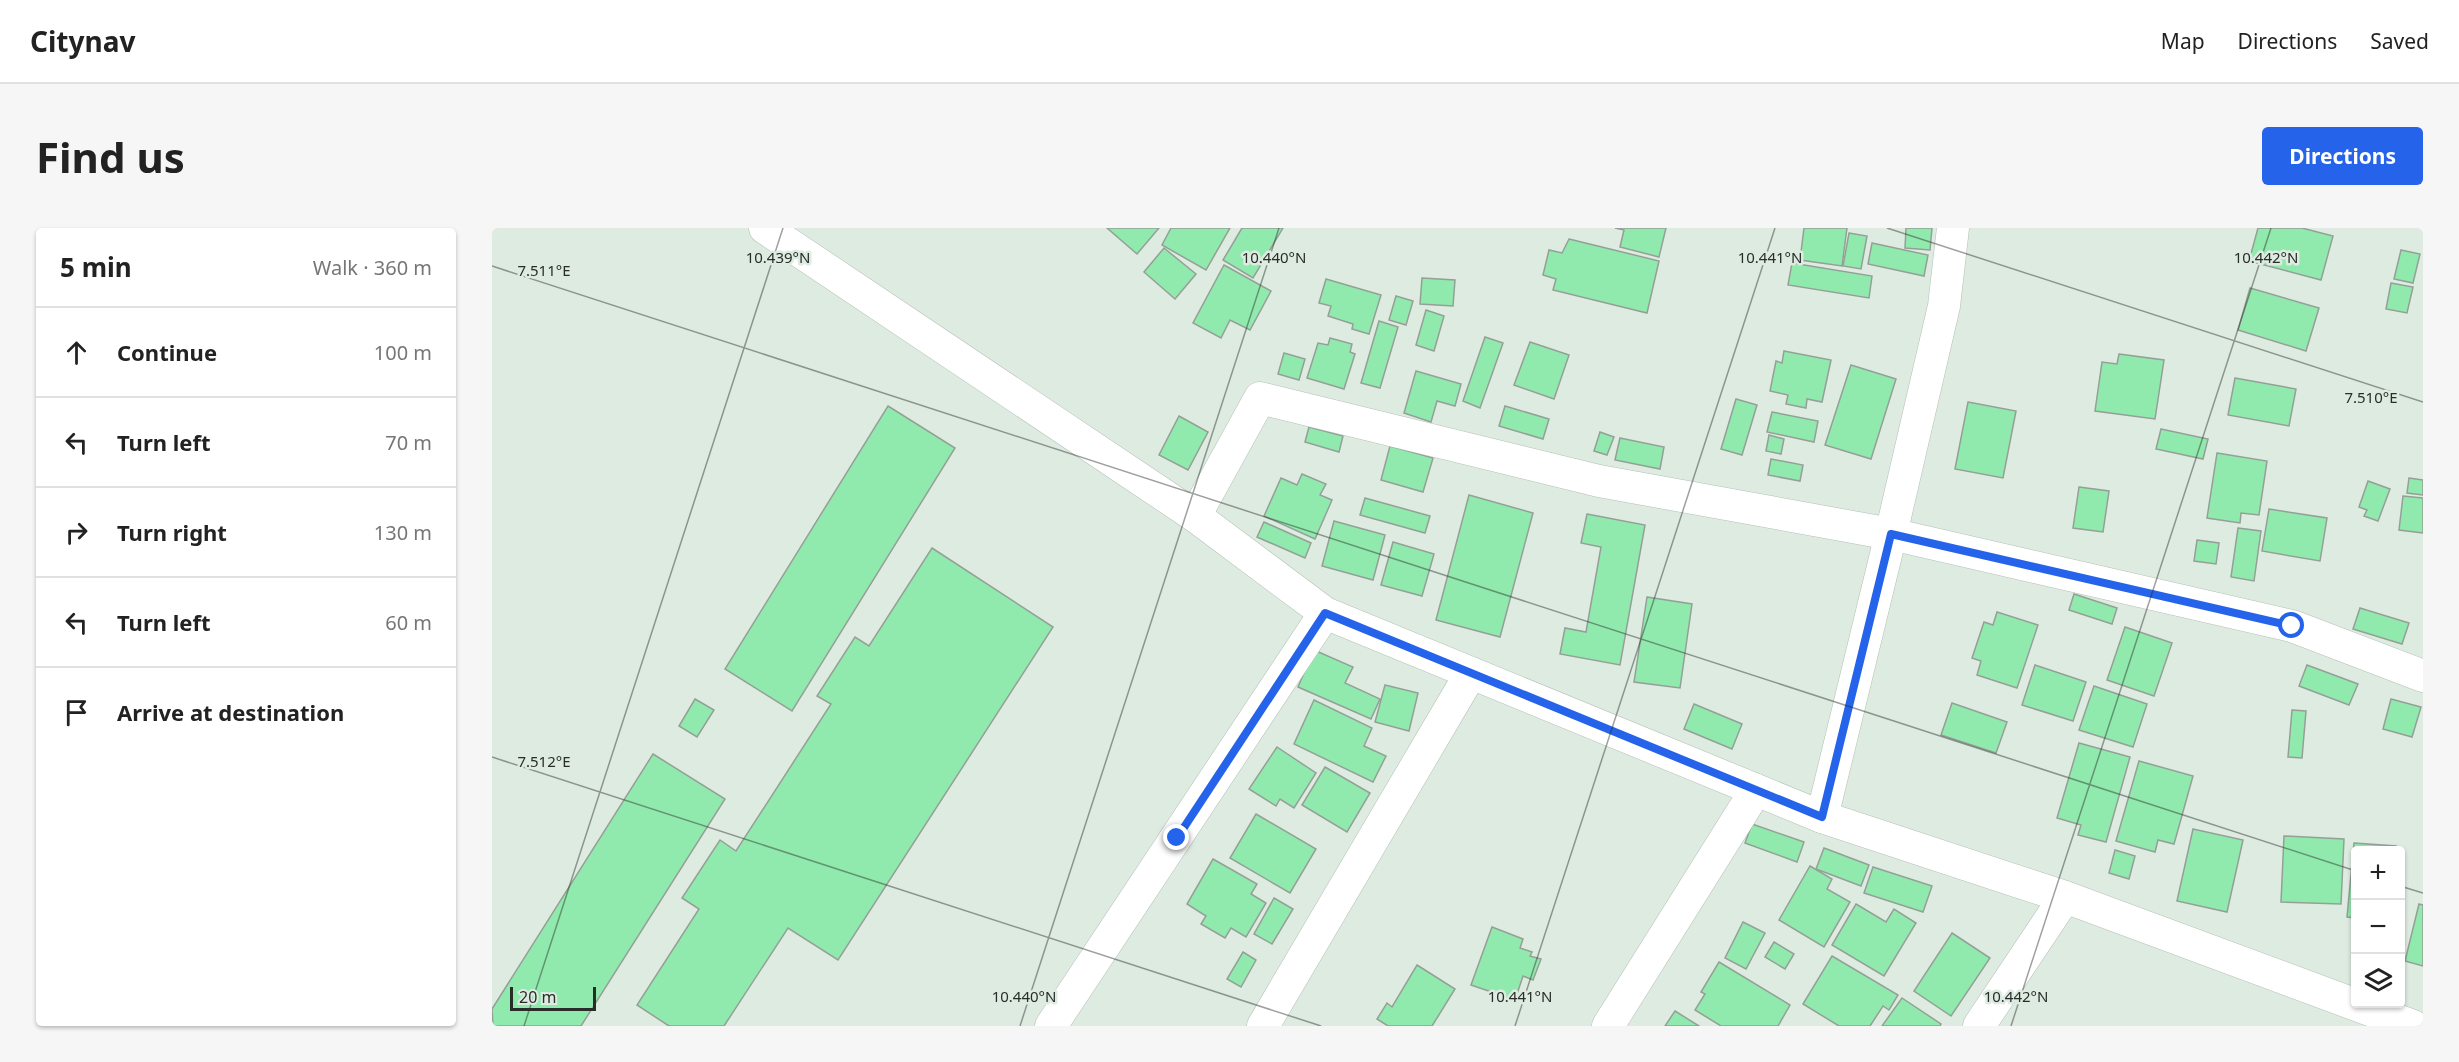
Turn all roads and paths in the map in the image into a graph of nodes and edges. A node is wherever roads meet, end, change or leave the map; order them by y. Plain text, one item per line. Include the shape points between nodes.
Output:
1 (765, 228) edge
2 (1953, 228) edge
3 (1195, 516) junction
4 (1891, 534) junction
5 (1325, 613) junction
6 (1471, 673) junction
7 (2423, 676) edge
8 (1756, 790) junction
9 (1822, 817) junction
10 (2065, 897) junction
11 (1051, 1026) edge
12 (1263, 1026) edge
13 (1608, 1026) edge
14 (1979, 1026) edge
15 (2413, 1026) edge

1 - 3 street
2 - 4 street via 1944,306
3 - 4 street via 1260,398 1599,481
3 - 5 street
4 - 7 street via 2292,626
4 - 9 street
5 - 6 street
5 - 11 street
6 - 8 street
6 - 12 street
8 - 9 street
8 - 13 street
9 - 10 street
10 - 14 street
10 - 15 street

